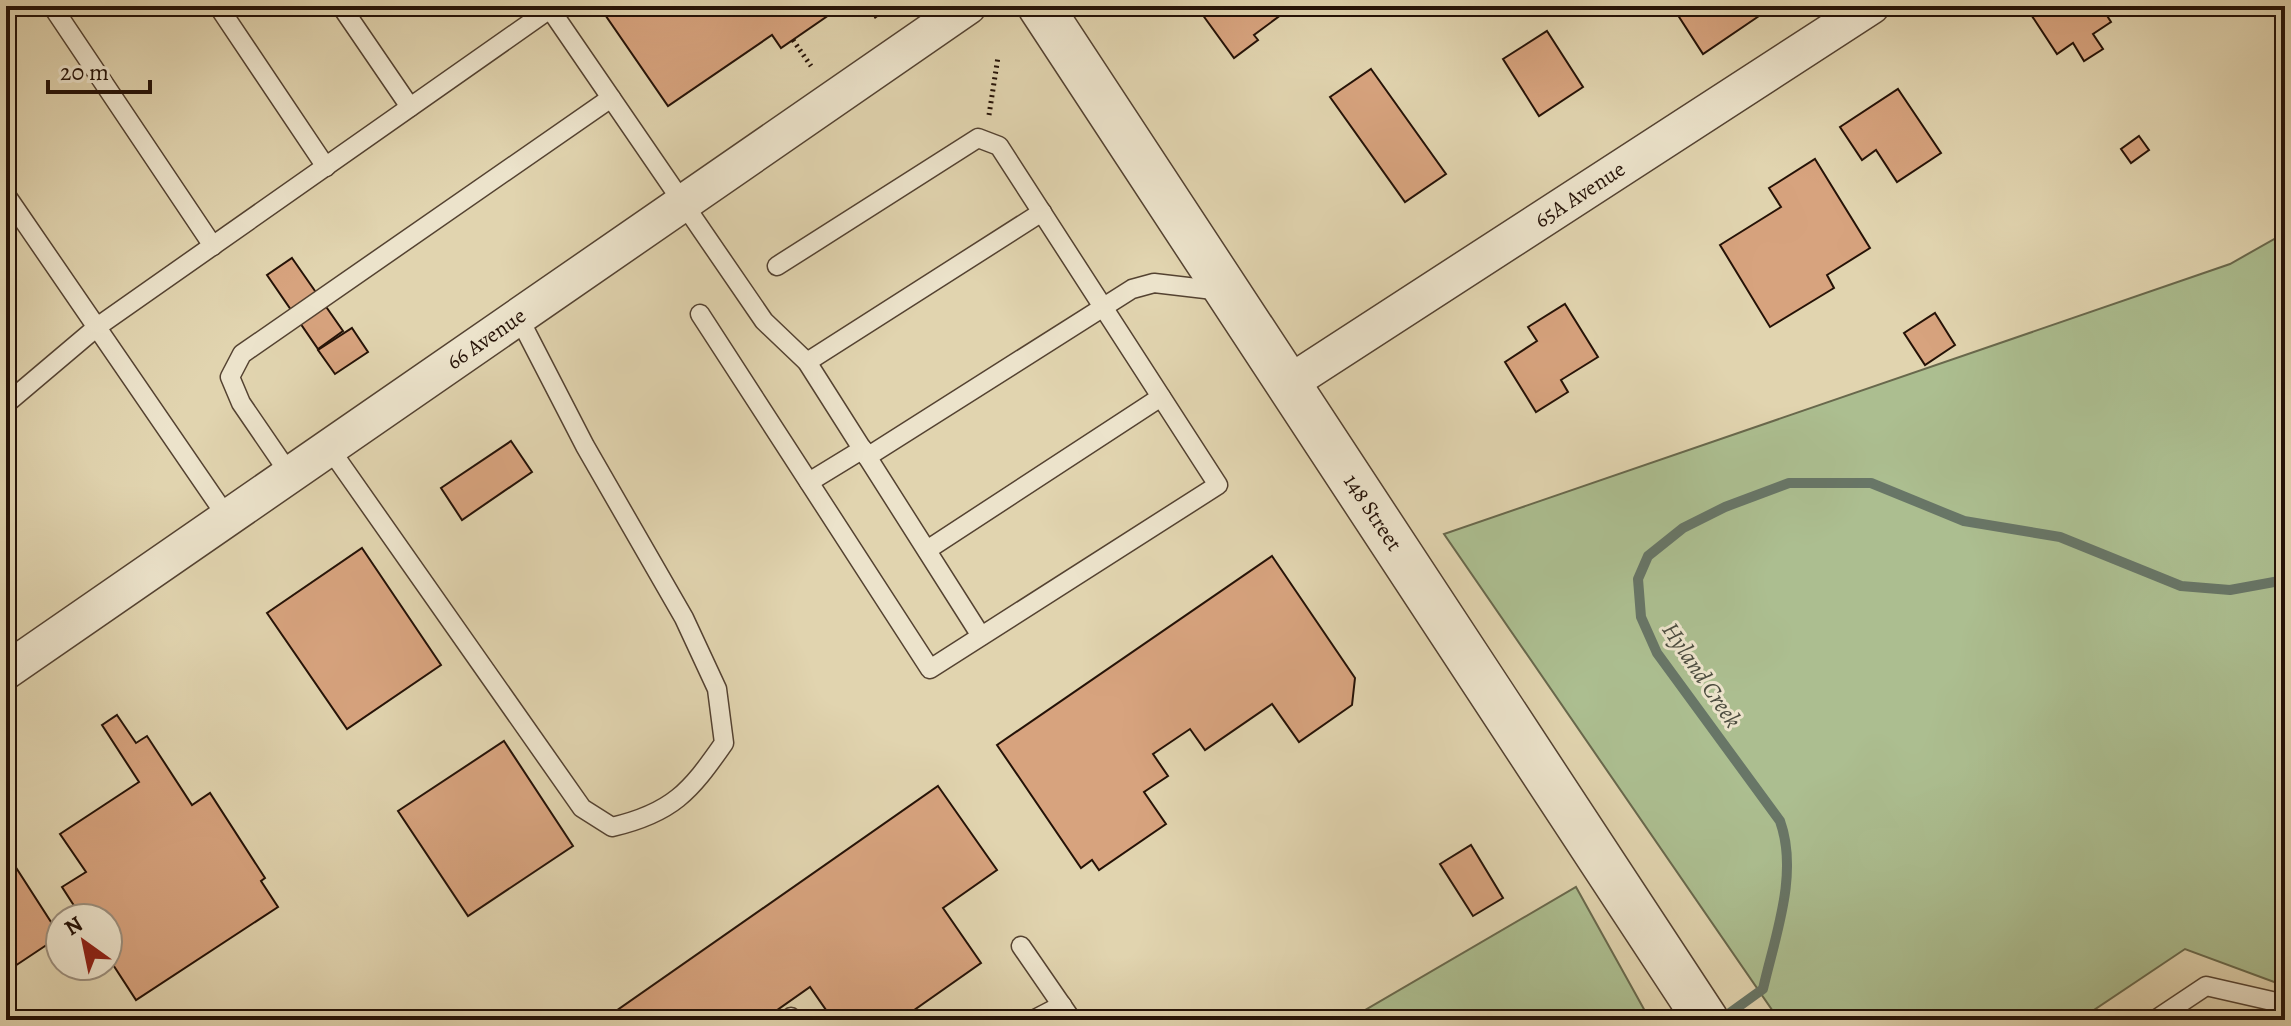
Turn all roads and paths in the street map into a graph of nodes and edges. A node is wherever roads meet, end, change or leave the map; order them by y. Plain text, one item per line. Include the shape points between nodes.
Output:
1 (52, 6) edge
2 (218, 6) edge
3 (341, 6) edge
4 (869, 6) edge
5 (968, 6) edge
6 (1040, 6) edge
7 (549, 7) edge
8 (1867, 7) edge
9 (878, 19) dead end
10 (793, 40) dead end
11 (998, 57) dead end
12 (811, 66) dead end
13 (611, 98) junction
14 (410, 107) junction
15 (985, 141) junction
16 (326, 167) junction
17 (6, 195) edge
18 (683, 202) junction
19 (1042, 212) junction
20 (213, 246) junction
21 (777, 266) dead end
22 (1228, 292) junction
23 (1102, 306) junction
24 (700, 314) dead end
25 (519, 318) junction
26 (97, 327) junction
27 (807, 362) junction
28 (1288, 384) junction
29 (1161, 397) junction
30 (7, 401) edge
31 (330, 449) junction
32 (865, 453) junction
33 (291, 476) junction
34 (809, 482) junction
35 (229, 520) junction
36 (927, 550) junction
37 (981, 636) junction
38 (6, 671) edge
39 (1021, 946) dead end
40 (2285, 1004) edge
41 (1067, 1013) edge
42 (1033, 1020) edge
43 (1706, 1020) edge
44 (2155, 1020) edge

1 - 20 lane
2 - 16 lane
3 - 14 lane
4 - 9 path
5 - 18 street, 66 Avenue
6 - 22 street, 148 Street
7 - 13 lane
7 - 14 lane
8 - 28 street, 65A Avenue
10 - 12 path
11 - 15 path
13 - 18 lane
13 - 33 lane via 242,354 230,377 241,403
14 - 16 lane
15 - 19 lane via 999,146
15 - 21 lane via 978,138
16 - 20 lane
17 - 26 lane
18 - 25 street, 66 Avenue
18 - 27 lane via 764,321
19 - 23 lane
19 - 27 lane
20 - 26 lane
22 - 23 lane via 1154,283
22 - 28 street, 148 Street
23 - 29 lane
23 - 32 lane
24 - 34 lane
25 - 31 street, 66 Avenue
25 - 31 lane via 684,618 717,689 724,743 693,787 648,818 612,827 582,808
26 - 30 lane
26 - 35 lane
27 - 32 lane
28 - 43 street, 148 Street
29 - 36 lane
29 - 37 lane via 1218,485
31 - 33 street, 66 Avenue
32 - 34 lane
32 - 36 lane
33 - 35 street, 66 Avenue
34 - 37 lane via 930,669
35 - 38 street, 66 Avenue
36 - 37 lane
39 - 41 lane
40 - 44 lane via 2206,986
41 - 42 lane

